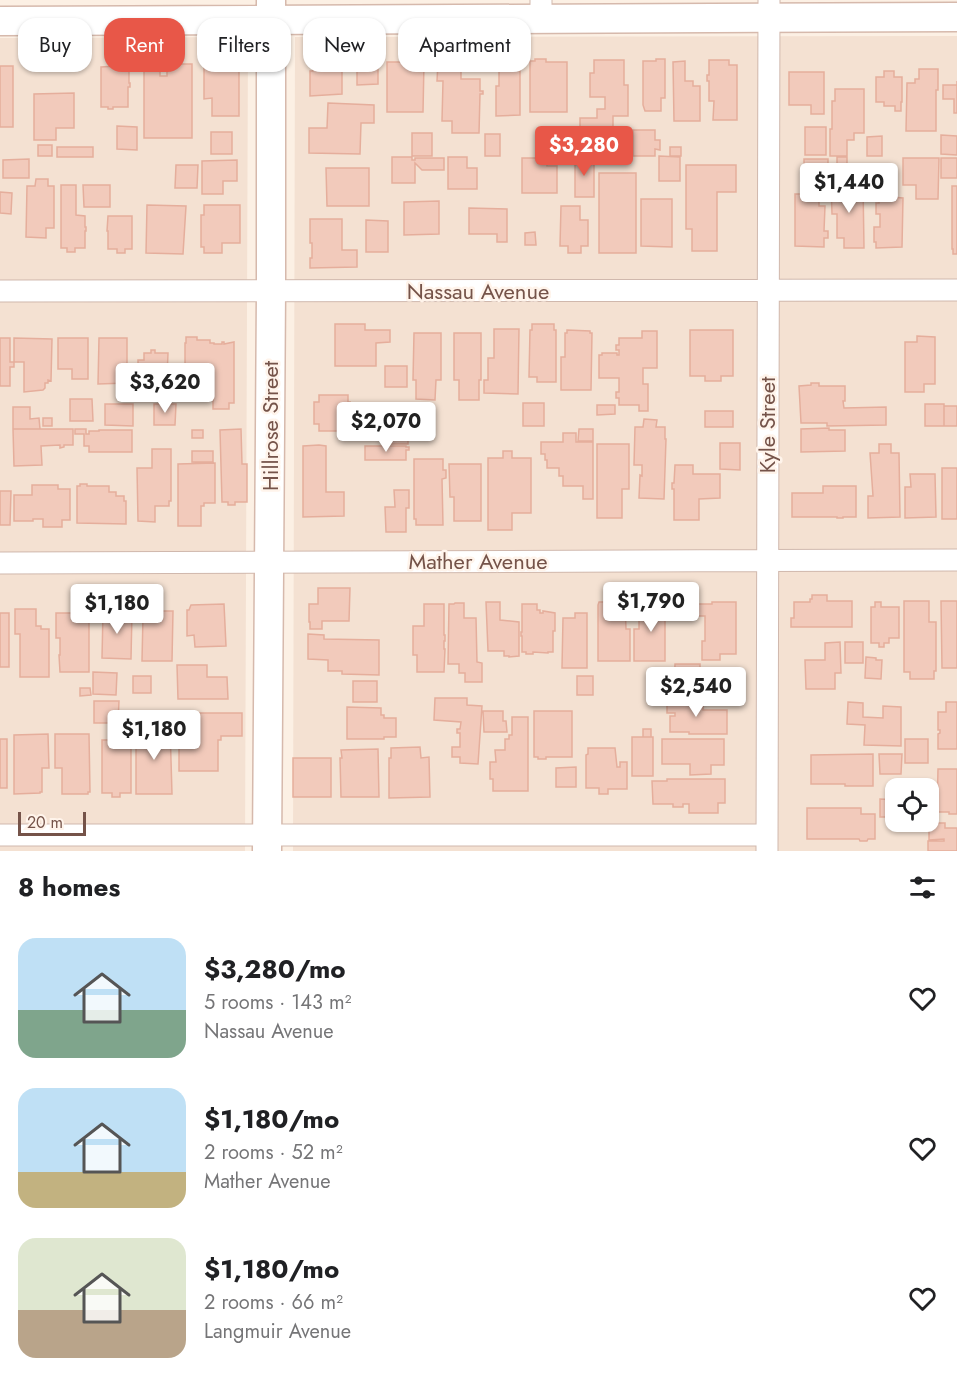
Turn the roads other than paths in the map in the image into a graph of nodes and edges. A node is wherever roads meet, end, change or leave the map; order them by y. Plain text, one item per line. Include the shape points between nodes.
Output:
1 (769, 8) edge
2 (541, 9) edge
3 (271, 10) edge
4 (957, 17) edge
5 (0, 21) edge
6 (767, 290) junction
7 (957, 290) edge
8 (0, 291) edge
9 (271, 291) junction
10 (767, 560) junction
11 (957, 560) edge
12 (269, 562) junction
13 (0, 564) edge
14 (0, 835) edge
15 (267, 843) edge
16 (767, 843) edge

1 - 2 street
1 - 4 street
1 - 6 street, Kyle Street
2 - 3 street
3 - 5 street
3 - 9 street, Hillrose Street
6 - 7 street, Nassau Avenue
6 - 9 street, Nassau Avenue
6 - 10 street, Kyle Street
8 - 9 street, Nassau Avenue
9 - 12 street, Hillrose Street
10 - 11 street, Mather Avenue
10 - 12 street, Mather Avenue
10 - 16 street, Kyle Street
12 - 13 street, Mather Avenue
12 - 15 street, Hillrose Street
14 - 15 street
15 - 16 street

